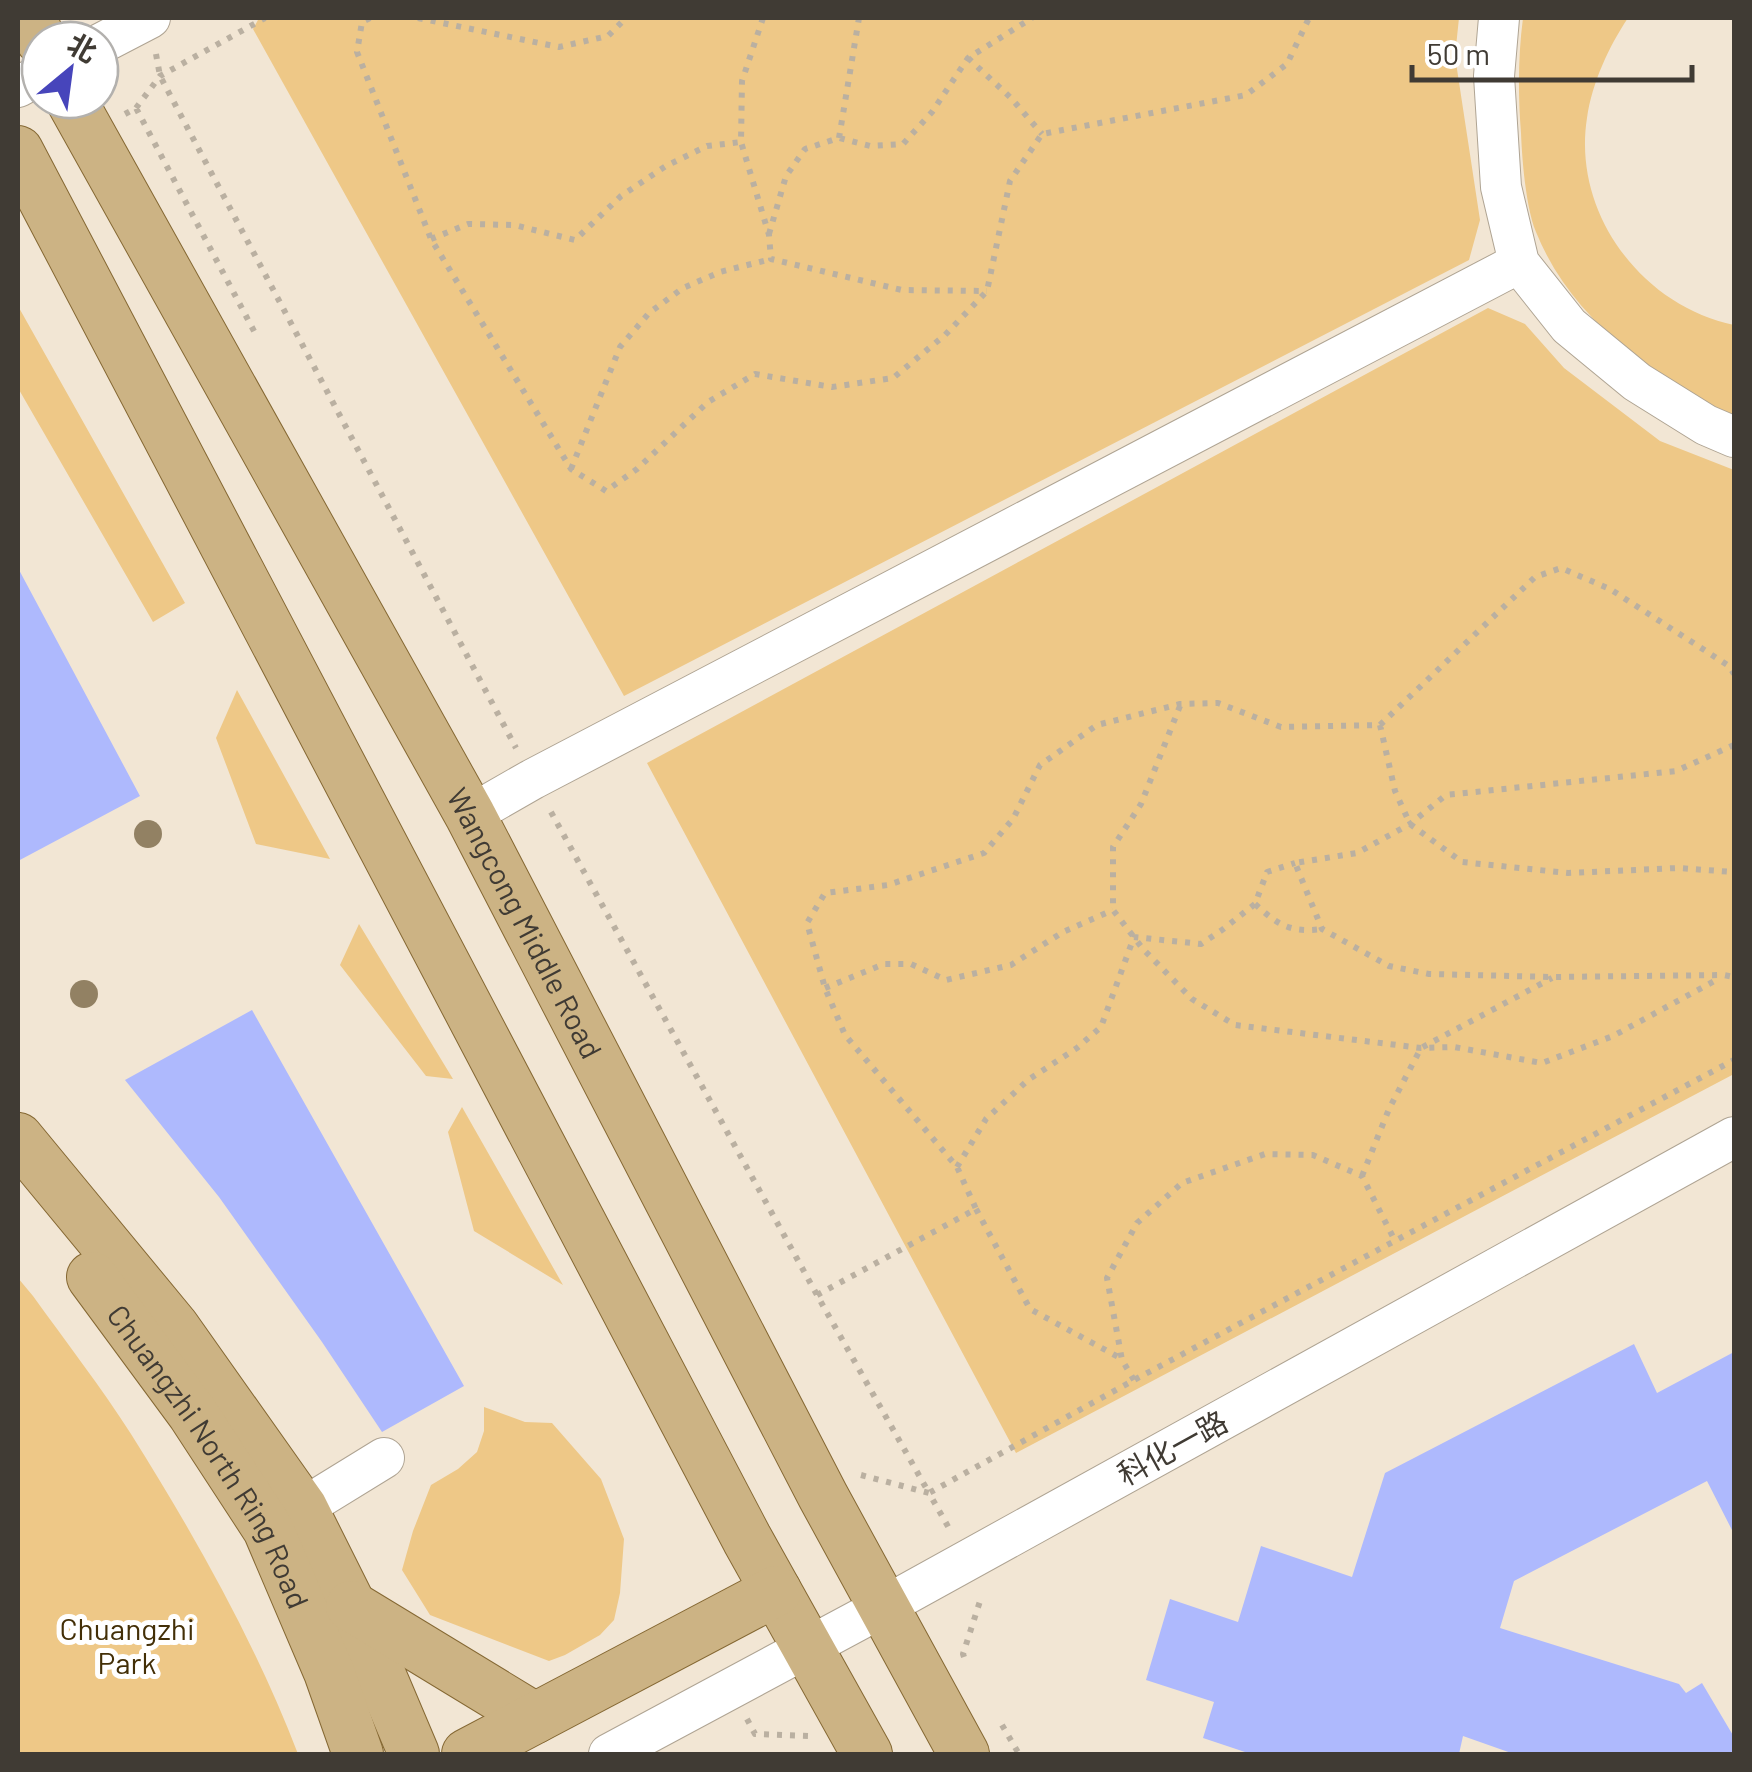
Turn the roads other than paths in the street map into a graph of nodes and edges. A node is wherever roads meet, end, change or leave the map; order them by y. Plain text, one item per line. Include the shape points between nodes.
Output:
1 (150, 18) edge
2 (1499, 18) edge
3 (120, 34) edge
4 (82, 120) edge
5 (18, 151) edge
6 (1520, 263) junction
7 (1734, 437) edge
8 (470, 814) junction
9 (18, 1138) edge
10 (1734, 1138) edge
11 (18, 1184) edge
12 (384, 1458) dead end
13 (285, 1518) junction
14 (776, 1591) junction
15 (351, 1606) junction
16 (884, 1607) junction
17 (808, 1648) junction
18 (535, 1718) junction
19 (358, 1754) edge
20 (414, 1754) edge
21 (467, 1754) edge
22 (609, 1754) edge
23 (866, 1754) edge
24 (964, 1754) edge

1 - 3 street
2 - 6 street via 1494,76 1501,187
4 - 8 main road, Wangcong Middle Road
5 - 14 main road
6 - 7 street via 1569,326 1637,382
6 - 8 street
8 - 16 main road, Wangcong Middle Road
9 - 13 main road via 174,1327
10 - 16 street, 科化一路
11 - 13 main road, Chuangzhi North Ring Road via 182,1399
12 - 13 street
13 - 15 main road
13 - 19 main road, Chuangzhi North Ring Road
14 - 17 main road
14 - 18 main road
15 - 18 main road
15 - 20 main road
16 - 17 street, 科化一路
16 - 24 main road, Wangcong Middle Road
17 - 22 street, 科化一路
17 - 23 main road
18 - 21 main road

